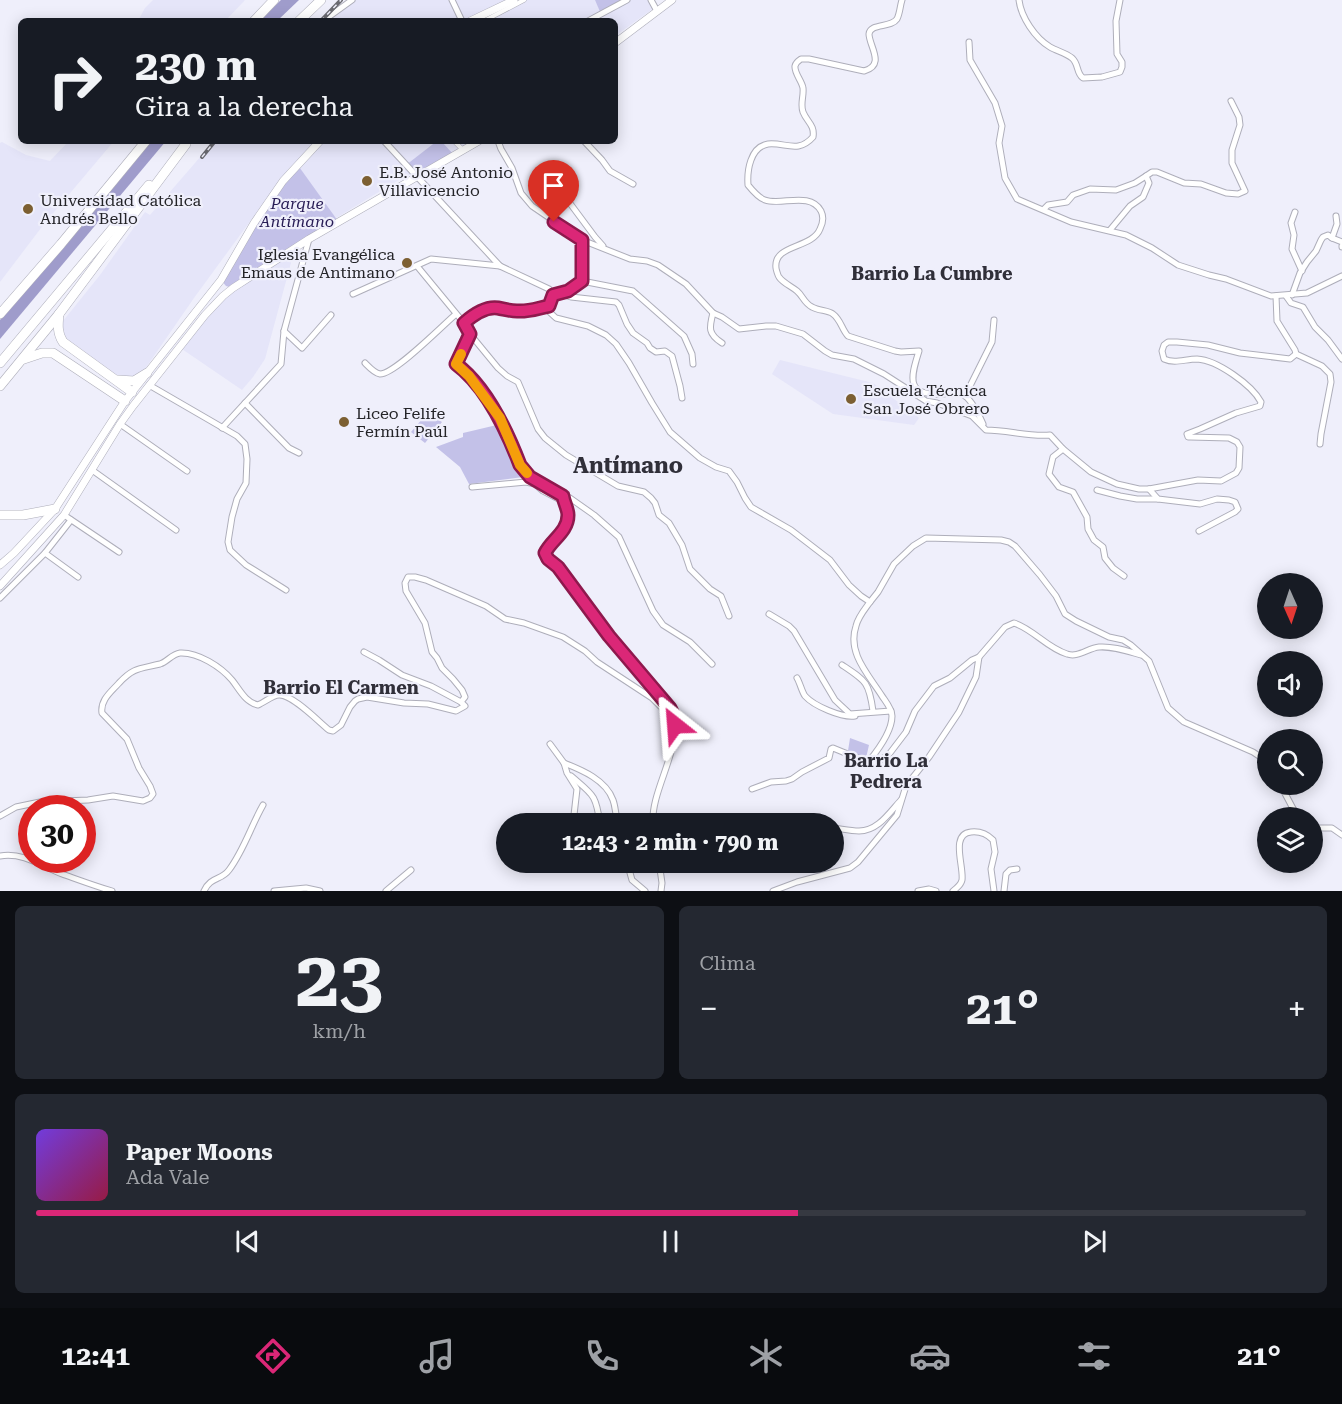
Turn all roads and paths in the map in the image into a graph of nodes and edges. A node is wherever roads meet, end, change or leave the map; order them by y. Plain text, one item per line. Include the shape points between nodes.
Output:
1 (274, 0) edge
2 (321, 0) edge
3 (352, 0) edge
4 (452, 0) edge
5 (514, 0) edge
6 (524, 0) edge
7 (627, 0) edge
8 (651, 0) edge
9 (672, 0) edge
10 (902, 0) edge
11 (1019, 0) edge
12 (1120, 0) edge
13 (657, 11) junction
14 (257, 18) edge
15 (302, 18) edge
16 (326, 18) edge
17 (461, 18) edge
18 (477, 18) edge
19 (490, 18) edge
20 (594, 18) edge
21 (618, 41) edge
22 (969, 42) dead end
23 (1231, 101) dead end
24 (144, 144) edge
25 (187, 144) edge
26 (187, 144) edge
27 (317, 144) edge
28 (387, 144) edge
29 (457, 144) edge
30 (474, 144) edge
31 (499, 144) edge
32 (588, 144) edge
33 (463, 151) junction
34 (543, 167) dead end
35 (1146, 176) junction
36 (417, 178) junction
37 (633, 184) dead end
38 (1044, 209) junction
39 (1295, 212) dead end
40 (1336, 216) dead end
41 (1110, 230) junction
42 (1332, 237) junction
43 (309, 239) junction
44 (582, 240) junction
45 (1342, 245) edge
46 (606, 249) junction
47 (417, 266) junction
48 (501, 266) junction
49 (1302, 271) junction
50 (1342, 276) edge
51 (221, 280) junction
52 (582, 281) junction
53 (234, 288) junction
54 (353, 294) dead end
55 (561, 294) junction
56 (553, 295) junction
57 (1289, 295) junction
58 (1276, 296) junction
59 (544, 307) junction
60 (197, 310) junction
61 (0, 314) edge
62 (59, 314) junction
63 (456, 314) junction
64 (713, 314) junction
65 (205, 315) junction
66 (331, 315) dead end
67 (994, 320) dead end
68 (464, 323) junction
69 (284, 331) junction
70 (470, 334) junction
71 (722, 344) dead end
72 (1296, 354) junction
73 (1342, 359) edge
74 (22, 360) junction
75 (0, 363) edge
76 (365, 363) dead end
77 (693, 364) dead end
78 (147, 373) junction
79 (116, 380) junction
80 (149, 385) junction
81 (0, 386) edge
82 (136, 394) junction
83 (966, 396) junction
84 (682, 398) dead end
85 (245, 403) junction
86 (129, 404) junction
87 (120, 424) junction
88 (222, 428) junction
89 (986, 430) junction
90 (1320, 444) dead end
91 (1063, 449) junction
92 (300, 453) dead end
93 (92, 470) junction
94 (187, 471) dead end
95 (472, 487) dead end
96 (1149, 489) junction
97 (1097, 490) dead end
98 (564, 499) junction
99 (1158, 499) junction
100 (55, 509) junction
101 (0, 515) edge
102 (68, 518) junction
103 (176, 530) dead end
104 (1199, 531) dead end
105 (120, 552) dead end
106 (45, 554) junction
107 (0, 565) edge
108 (1124, 576) dead end
109 (78, 577) dead end
110 (0, 586) edge
111 (286, 590) dead end
112 (0, 598) edge
113 (870, 602) junction
114 (769, 614) dead end
115 (729, 616) dead end
116 (364, 652) dead end
117 (1143, 655) junction
118 (979, 657) junction
119 (712, 664) dead end
120 (842, 665) dead end
121 (797, 678) dead end
122 (461, 702) junction
123 (873, 711) junction
124 (891, 711) junction
125 (859, 713) junction
126 (675, 721) junction
127 (550, 744) dead end
128 (1257, 755) edge
129 (870, 761) junction
130 (564, 763) junction
131 (567, 773) junction
132 (752, 789) dead end
133 (902, 799) junction
134 (263, 805) dead end
135 (574, 813) edge
136 (599, 813) edge
137 (615, 813) edge
138 (652, 813) edge
139 (0, 816) edge
140 (1323, 828) edge
141 (844, 829) edge
142 (1342, 835) edge
143 (0, 855) edge
144 (1017, 869) dead end
145 (411, 870) dead end
146 (630, 873) edge
147 (660, 873) edge
148 (112, 891) edge
149 (204, 891) edge
150 (274, 891) edge
151 (320, 891) edge
152 (386, 891) edge
153 (645, 891) edge
154 (661, 891) edge
155 (773, 891) edge
156 (918, 891) edge
157 (936, 891) edge
158 (953, 891) edge
159 (994, 891) edge
160 (1004, 891) edge

1 - 14 highway
2 - 15 highway
3 - 16 street
4 - 17 street
5 - 18 street
6 - 19 street
7 - 20 street
8 - 13 street
9 - 13 street
10 - 83 street via 896,20 870,30 875,56 869,69 808,59 798,62 795,66 803,86 802,104 814,129 813,137 804,145 761,147 747,172 748,185 765,200 797,200 816,205 823,218 819,233 811,241 780,255 775,268 778,276 807,304 836,316 848,336 895,351 919,351 912,381 916,389
11 - 12 street via 1021,11 1042,42 1072,58 1083,78 1102,77 1122,68 1117,54 1116,21
13 - 21 street
22 - 38 street via 970,60 995,104 1002,126 999,143 1005,178 1017,200
23 - 35 street via 1240,125 1232,163 1245,191 1226,193 1202,184 1184,183 1157,171
24 - 61 highway
25 - 62 highway
26 - 75 highway
27 - 51 street via 283,181
28 - 36 street
29 - 33 street
30 - 33 street
31 - 44 street via 525,199
32 - 37 street via 610,171
33 - 36 street
34 - 46 street
35 - 38 street via 1116,190 1090,189
35 - 41 street via 1149,183 1143,197
36 - 43 street
36 - 48 street
38 - 41 street via 1071,222
39 - 49 street via 1291,223 1292,249
40 - 42 street
41 - 58 street via 1152,248 1178,265
42 - 45 street
42 - 49 street via 1323,237
43 - 53 street
43 - 69 street
44 - 46 street
44 - 52 street
46 - 64 street via 658,265 686,284
47 - 48 street via 431,259
47 - 54 street
47 - 63 street
48 - 56 street via 549,289
49 - 57 street
50 - 57 street via 1307,293
51 - 53 street
51 - 60 street
52 - 55 street
52 - 77 street via 633,291 684,336
53 - 65 street
55 - 56 street
55 - 84 street via 616,302 633,333 656,352 665,351 672,356
56 - 59 street via 549,306
57 - 58 street
57 - 73 street via 1291,303 1303,307
58 - 72 street via 1277,321
59 - 68 street via 518,311 492,308
59 - 113 street via 556,318 588,326 616,344 670,432 700,458 729,471 751,507 791,530 830,560 849,585
60 - 65 street
60 - 78 street
62 - 74 highway
62 - 79 highway via 58,332 63,342
63 - 68 street
63 - 76 street via 402,363 384,373 375,372
64 - 71 street via 710,332
64 - 89 street via 739,329 776,326 803,334 832,355 854,359 926,401 972,416
65 - 80 street
66 - 69 street via 302,348
67 - 83 street via 992,342
68 - 70 street
69 - 85 street via 281,364
70 - 98 street via 456,364 500,418 520,465 530,477
70 - 115 street via 498,368 518,382 545,438 618,486 644,492 651,498 682,545 690,569 721,596
72 - 90 street via 1330,374
72 - 96 street via 1286,359 1208,345 1164,345 1164,359 1214,363 1250,387 1261,405 1187,434 1237,442 1240,464 1236,473 1221,481 1198,480
74 - 81 highway
74 - 86 highway via 53,353
78 - 79 highway via 134,381
78 - 82 street
79 - 82 highway
80 - 82 street
80 - 88 street
82 - 86 street
83 - 89 street
85 - 88 street
85 - 92 street via 289,448
86 - 87 street
86 - 100 street
87 - 93 street
87 - 94 street
88 - 111 street via 245,444 247,459 246,483 232,518 230,550
89 - 91 street via 1050,435
91 - 96 street via 1091,471 1117,484
91 - 108 street via 1053,458 1049,474 1059,487 1073,492 1094,540 1103,547 1113,568
93 - 102 street
93 - 103 street
95 - 98 street via 526,482
96 - 99 street
97 - 99 street via 1137,499
98 - 119 street via 570,498 619,537 663,625 690,642
98 - 126 street via 568,514 565,527 545,553 670,708
99 - 104 street via 1200,504 1217,499 1235,502 1235,512
100 - 101 highway
100 - 107 street
102 - 105 street
102 - 106 street
102 - 110 street
106 - 109 street
106 - 112 street
113 - 117 street via 894,564 926,538 1001,540 1015,546 1056,596 1065,614 1100,633 1123,640
113 - 124 street via 856,624 853,640 864,670
114 - 125 street via 795,631 835,700 850,714
116 - 122 street via 402,675
117 - 118 street via 1108,647 1095,647 1074,656 1065,654 1014,623 1005,627
117 - 128 street via 1168,708 1184,722
118 - 129 street via 934,686 890,753 878,762
118 - 133 street via 976,677 959,712 906,786
120 - 123 street via 867,685
121 - 125 street via 805,696 818,705 848,717
122 - 126 street via 465,697 462,690 432,652 426,623 406,591 408,578 426,580 486,606 505,619 563,637 652,698
122 - 139 street via 465,706 456,711 366,697 350,707 341,725 333,731 285,695 277,694 258,705 252,703 226,674 209,662 176,654 127,674 102,705 102,713 131,746 153,794 150,798 143,801 113,796 40,802 16,807
123 - 124 street
123 - 125 street
124 - 129 street via 890,727
126 - 138 street
127 - 130 street
129 - 132 street via 833,748 829,758 792,778
130 - 131 street
130 - 137 street via 604,786 611,795
131 - 135 street via 577,789
131 - 136 street via 591,793
133 - 141 street via 871,830
133 - 155 street via 897,815 850,868
134 - 149 street via 230,868
140 - 142 street via 1332,828
143 - 148 street via 19,855
144 - 160 street via 1006,874
145 - 152 street
146 - 153 street
147 - 154 street
150 - 151 street
156 - 157 street
158 - 159 street via 962,880 960,837 970,832 988,835 993,840

